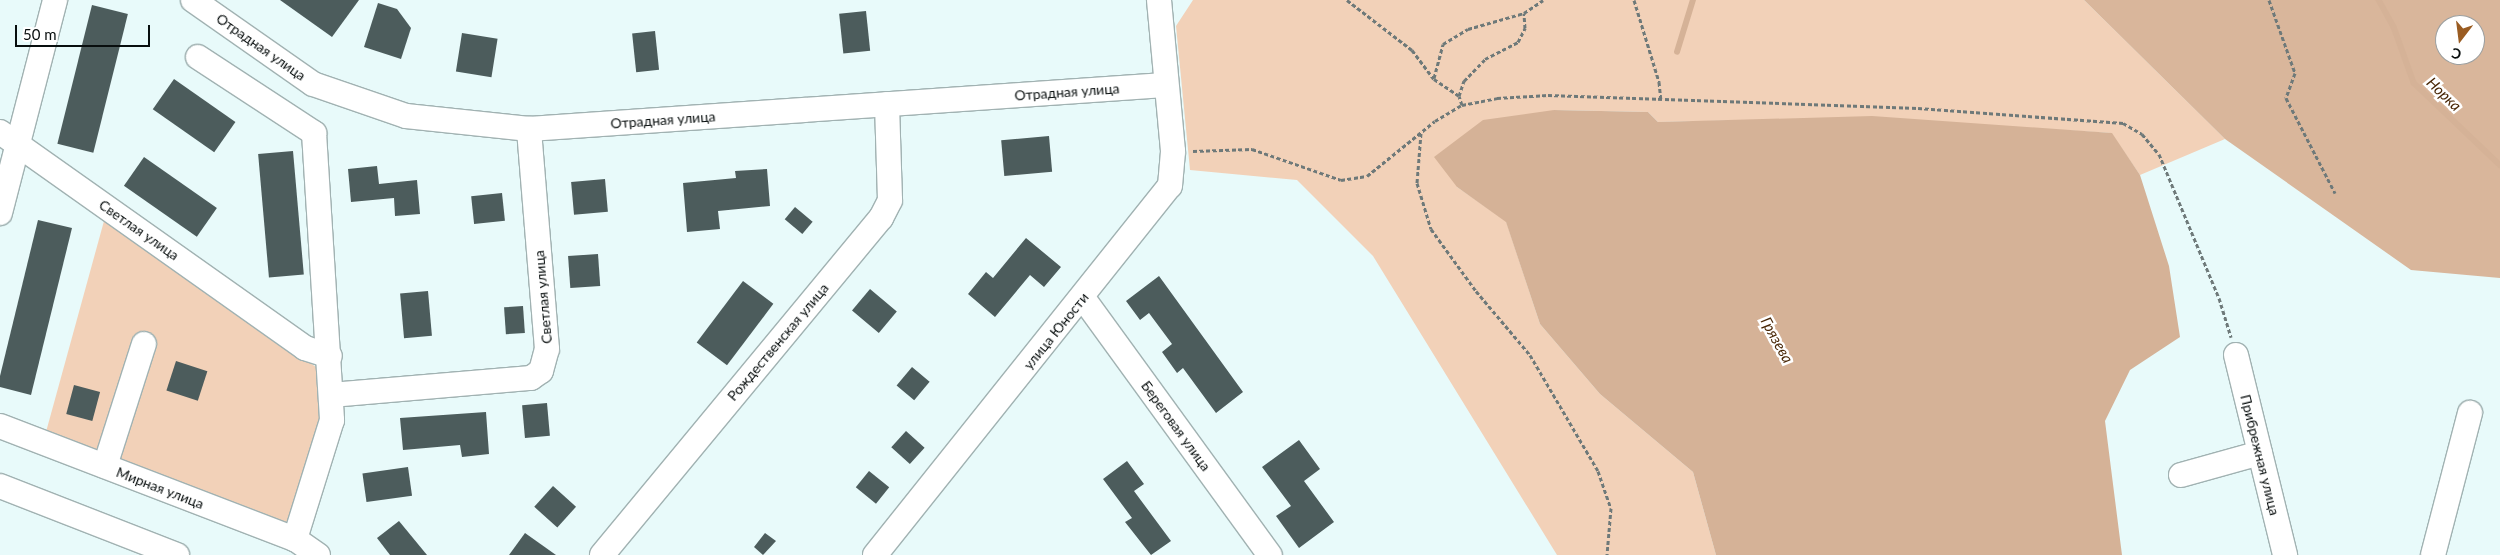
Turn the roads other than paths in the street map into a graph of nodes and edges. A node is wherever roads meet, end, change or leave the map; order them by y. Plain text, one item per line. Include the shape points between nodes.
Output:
1 (55, 0) edge
2 (193, 0) edge
3 (1159, 0) edge
4 (198, 57) dead end
5 (1164, 85) junction
6 (886, 104) junction
7 (529, 129) junction
8 (9, 138) edge
9 (0, 213) edge
10 (1082, 298) junction
11 (144, 344) dead end
12 (2236, 355) road end
13 (330, 356) junction
14 (331, 395) junction
15 (2470, 412) dead end
16 (0, 426) edge
17 (2260, 453) junction
18 (105, 466) junction
19 (2181, 474) dead end
20 (0, 486) edge
21 (295, 539) junction
22 (177, 555) edge
23 (318, 555) edge
24 (602, 555) edge
25 (875, 555) edge
26 (1270, 555) edge
27 (2285, 555) edge
28 (2433, 555) edge

1 - 8 street
2 - 7 street, Отрадная улица via 314,84 406,116
3 - 5 street, улица Юности
4 - 13 street via 314,133
5 - 6 street, Отрадная улица
5 - 10 street, улица Юности via 1173,151 1170,186
6 - 7 street, Отрадная улица
6 - 24 street, Рождественская улица via 890,200 881,218
7 - 14 street, Светлая улица via 547,349 541,370 531,378
8 - 9 street
8 - 13 street, Светлая улица via 305,348
10 - 25 street, улица Юности
10 - 26 street, Береговая улица
11 - 18 street
12 - 17 street, Прибрежная улица
13 - 14 street
14 - 21 street via 332,420
15 - 28 street
16 - 18 street, Мирная улица
17 - 19 street
17 - 27 street, Прибрежная улица
18 - 21 street, Мирная улица
20 - 22 street
21 - 23 street, Мирная улица

